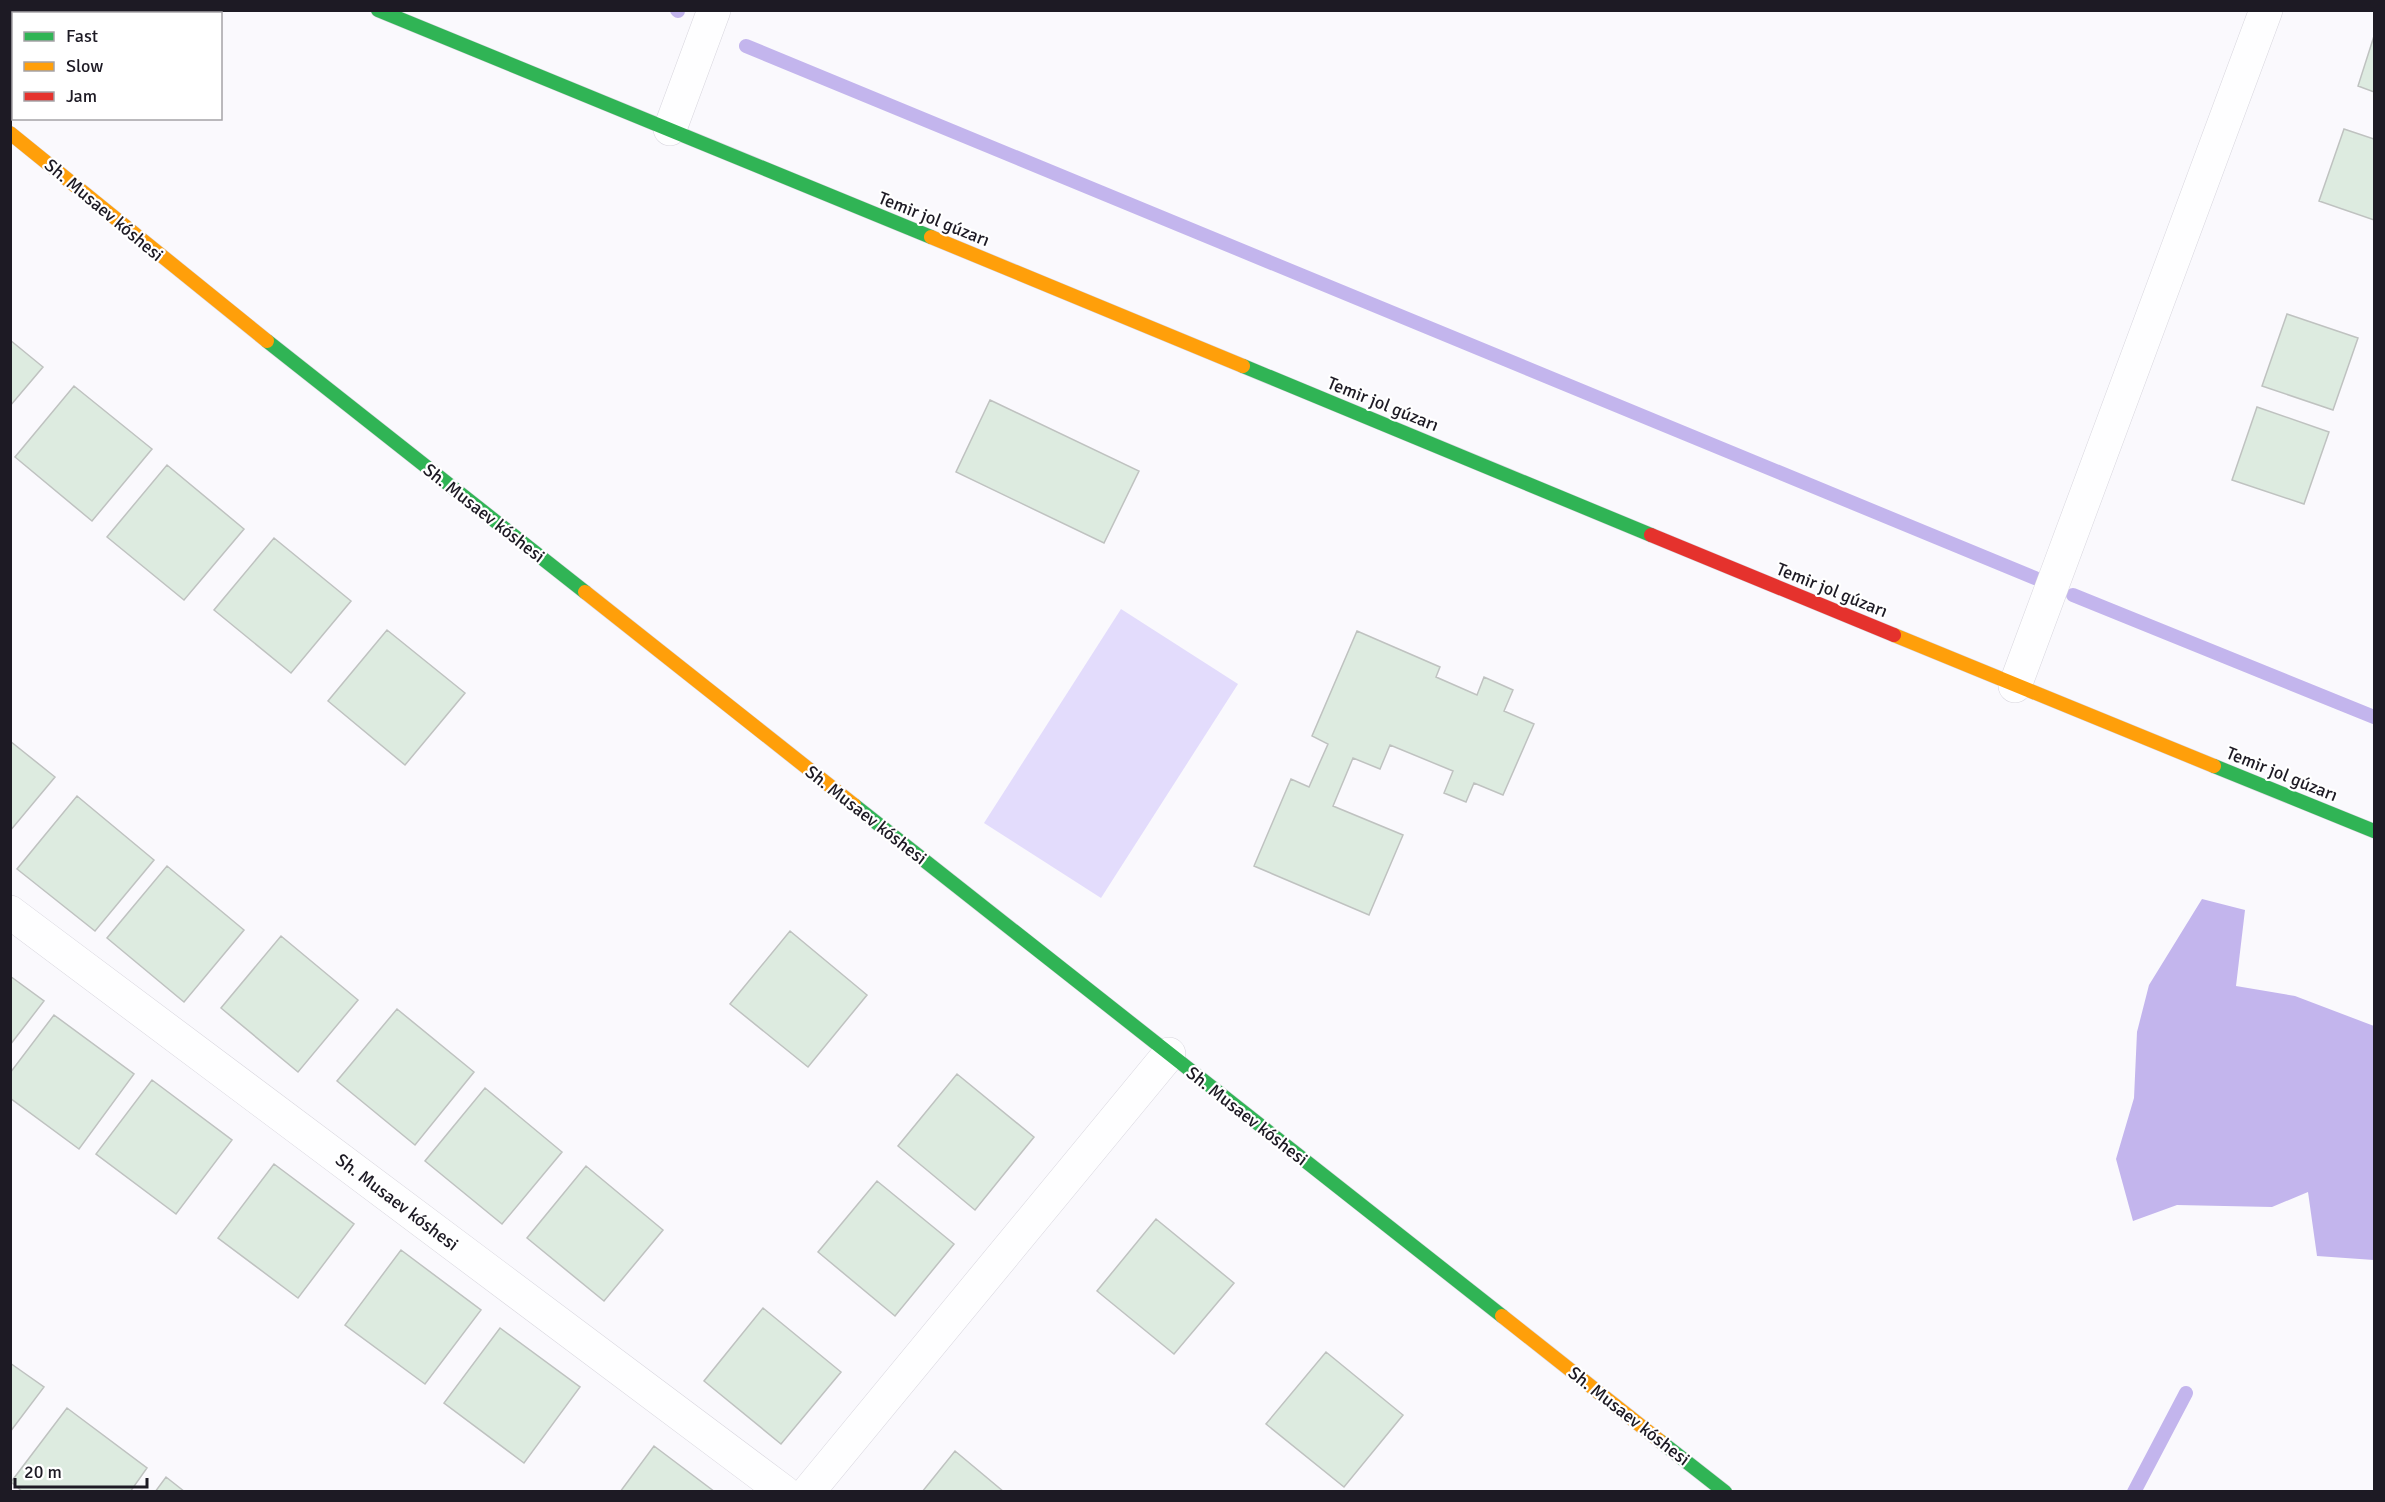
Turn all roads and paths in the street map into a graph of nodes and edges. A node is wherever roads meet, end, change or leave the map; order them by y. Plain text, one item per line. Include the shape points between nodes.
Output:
1 (378, 10) edge
2 (714, 10) edge
3 (2266, 10) edge
4 (670, 129) junction
5 (10, 133) edge
6 (2016, 686) junction
7 (2374, 831) edge
8 (10, 912) edge
9 (1169, 1054) junction
10 (784, 1491) edge
11 (808, 1491) edge
12 (1725, 1491) edge

1 - 4 street, Temir jol gúzarı
2 - 4 street
3 - 6 street
4 - 6 street, Temir jol gúzarı
5 - 9 street, Sh. Musaev kóshesi via 176,269
6 - 7 street, Temir jol gúzarı
8 - 10 street, Sh. Musaev kóshesi
9 - 11 street
9 - 12 street, Sh. Musaev kóshesi

